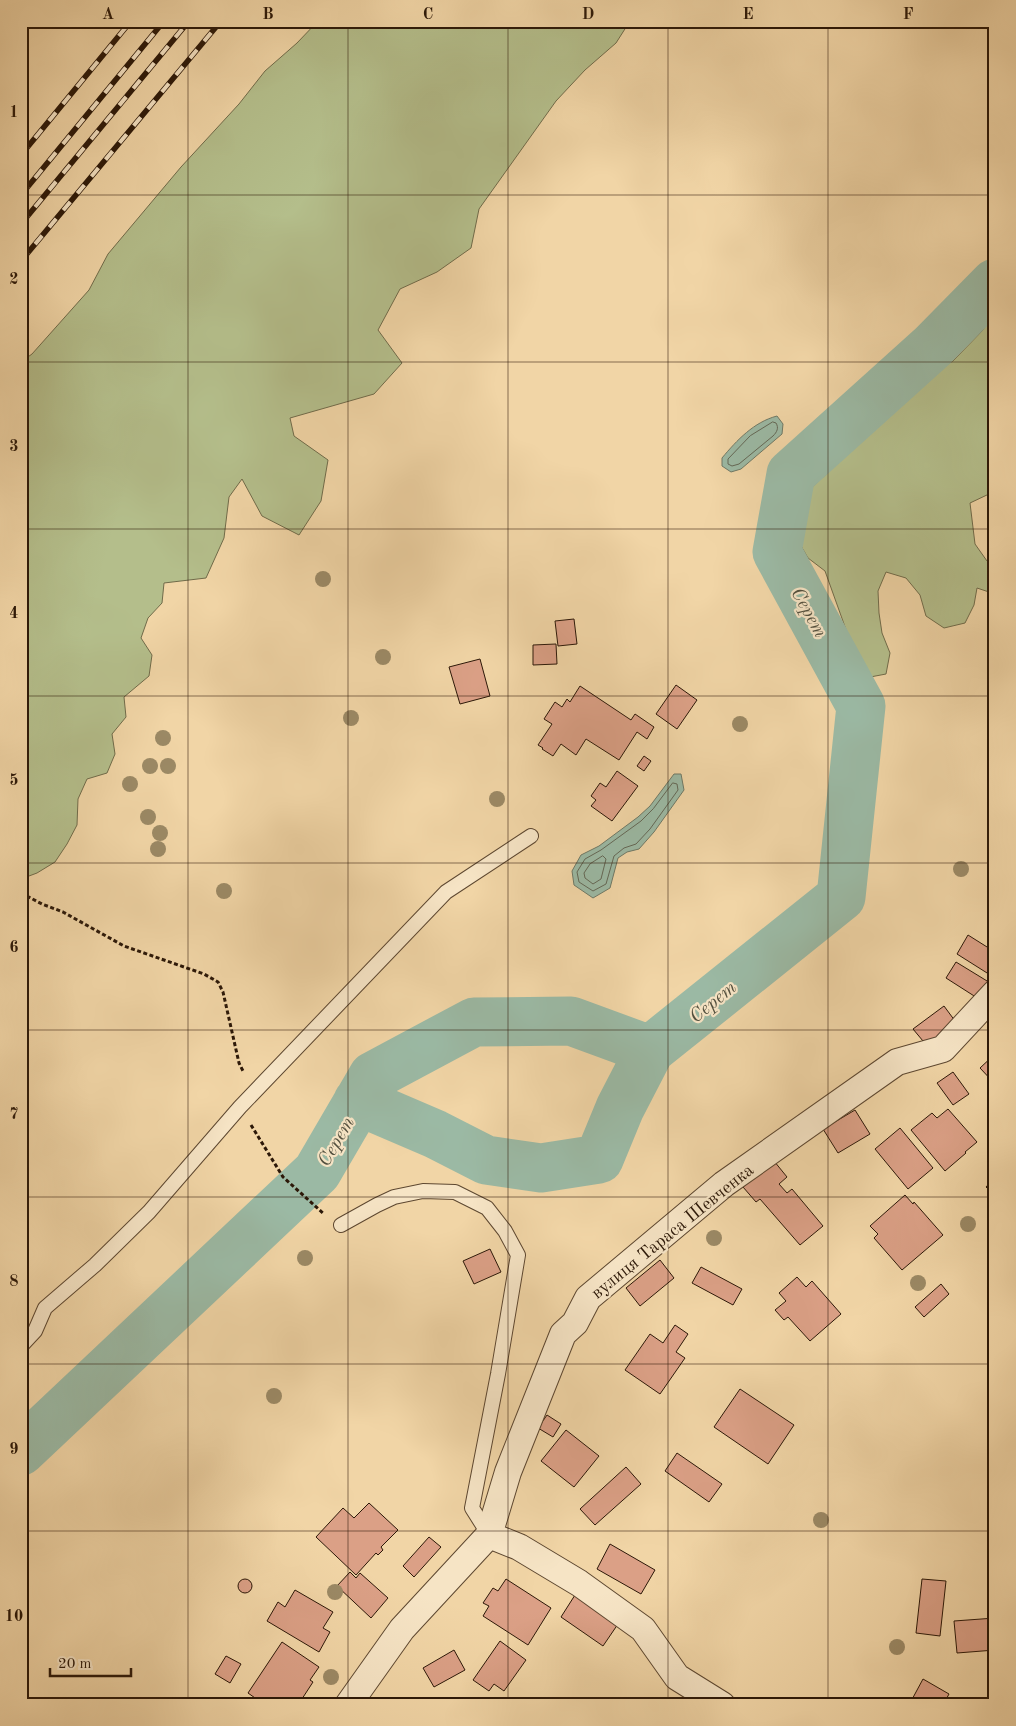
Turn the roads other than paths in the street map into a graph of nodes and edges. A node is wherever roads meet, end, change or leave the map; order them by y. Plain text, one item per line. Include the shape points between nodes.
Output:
1 (531, 836) dead end
2 (995, 993) edge
3 (341, 1225) dead end
4 (21, 1346) edge
5 (489, 1535) junction
6 (348, 1705) edge
7 (722, 1705) edge

1 - 4 lane via 446,892 240,1107 149,1212 45,1308 36,1331
2 - 5 street, вулиця Тараса Шевченка via 943,1049 897,1062 724,1184 588,1298 575,1323 562,1334 508,1472
3 - 5 lane via 394,1197 423,1191 455,1192 487,1208 518,1255 472,1508
5 - 6 street, вулиця Тараса Шевченка via 402,1629
5 - 7 street via 519,1547 643,1629 677,1676

